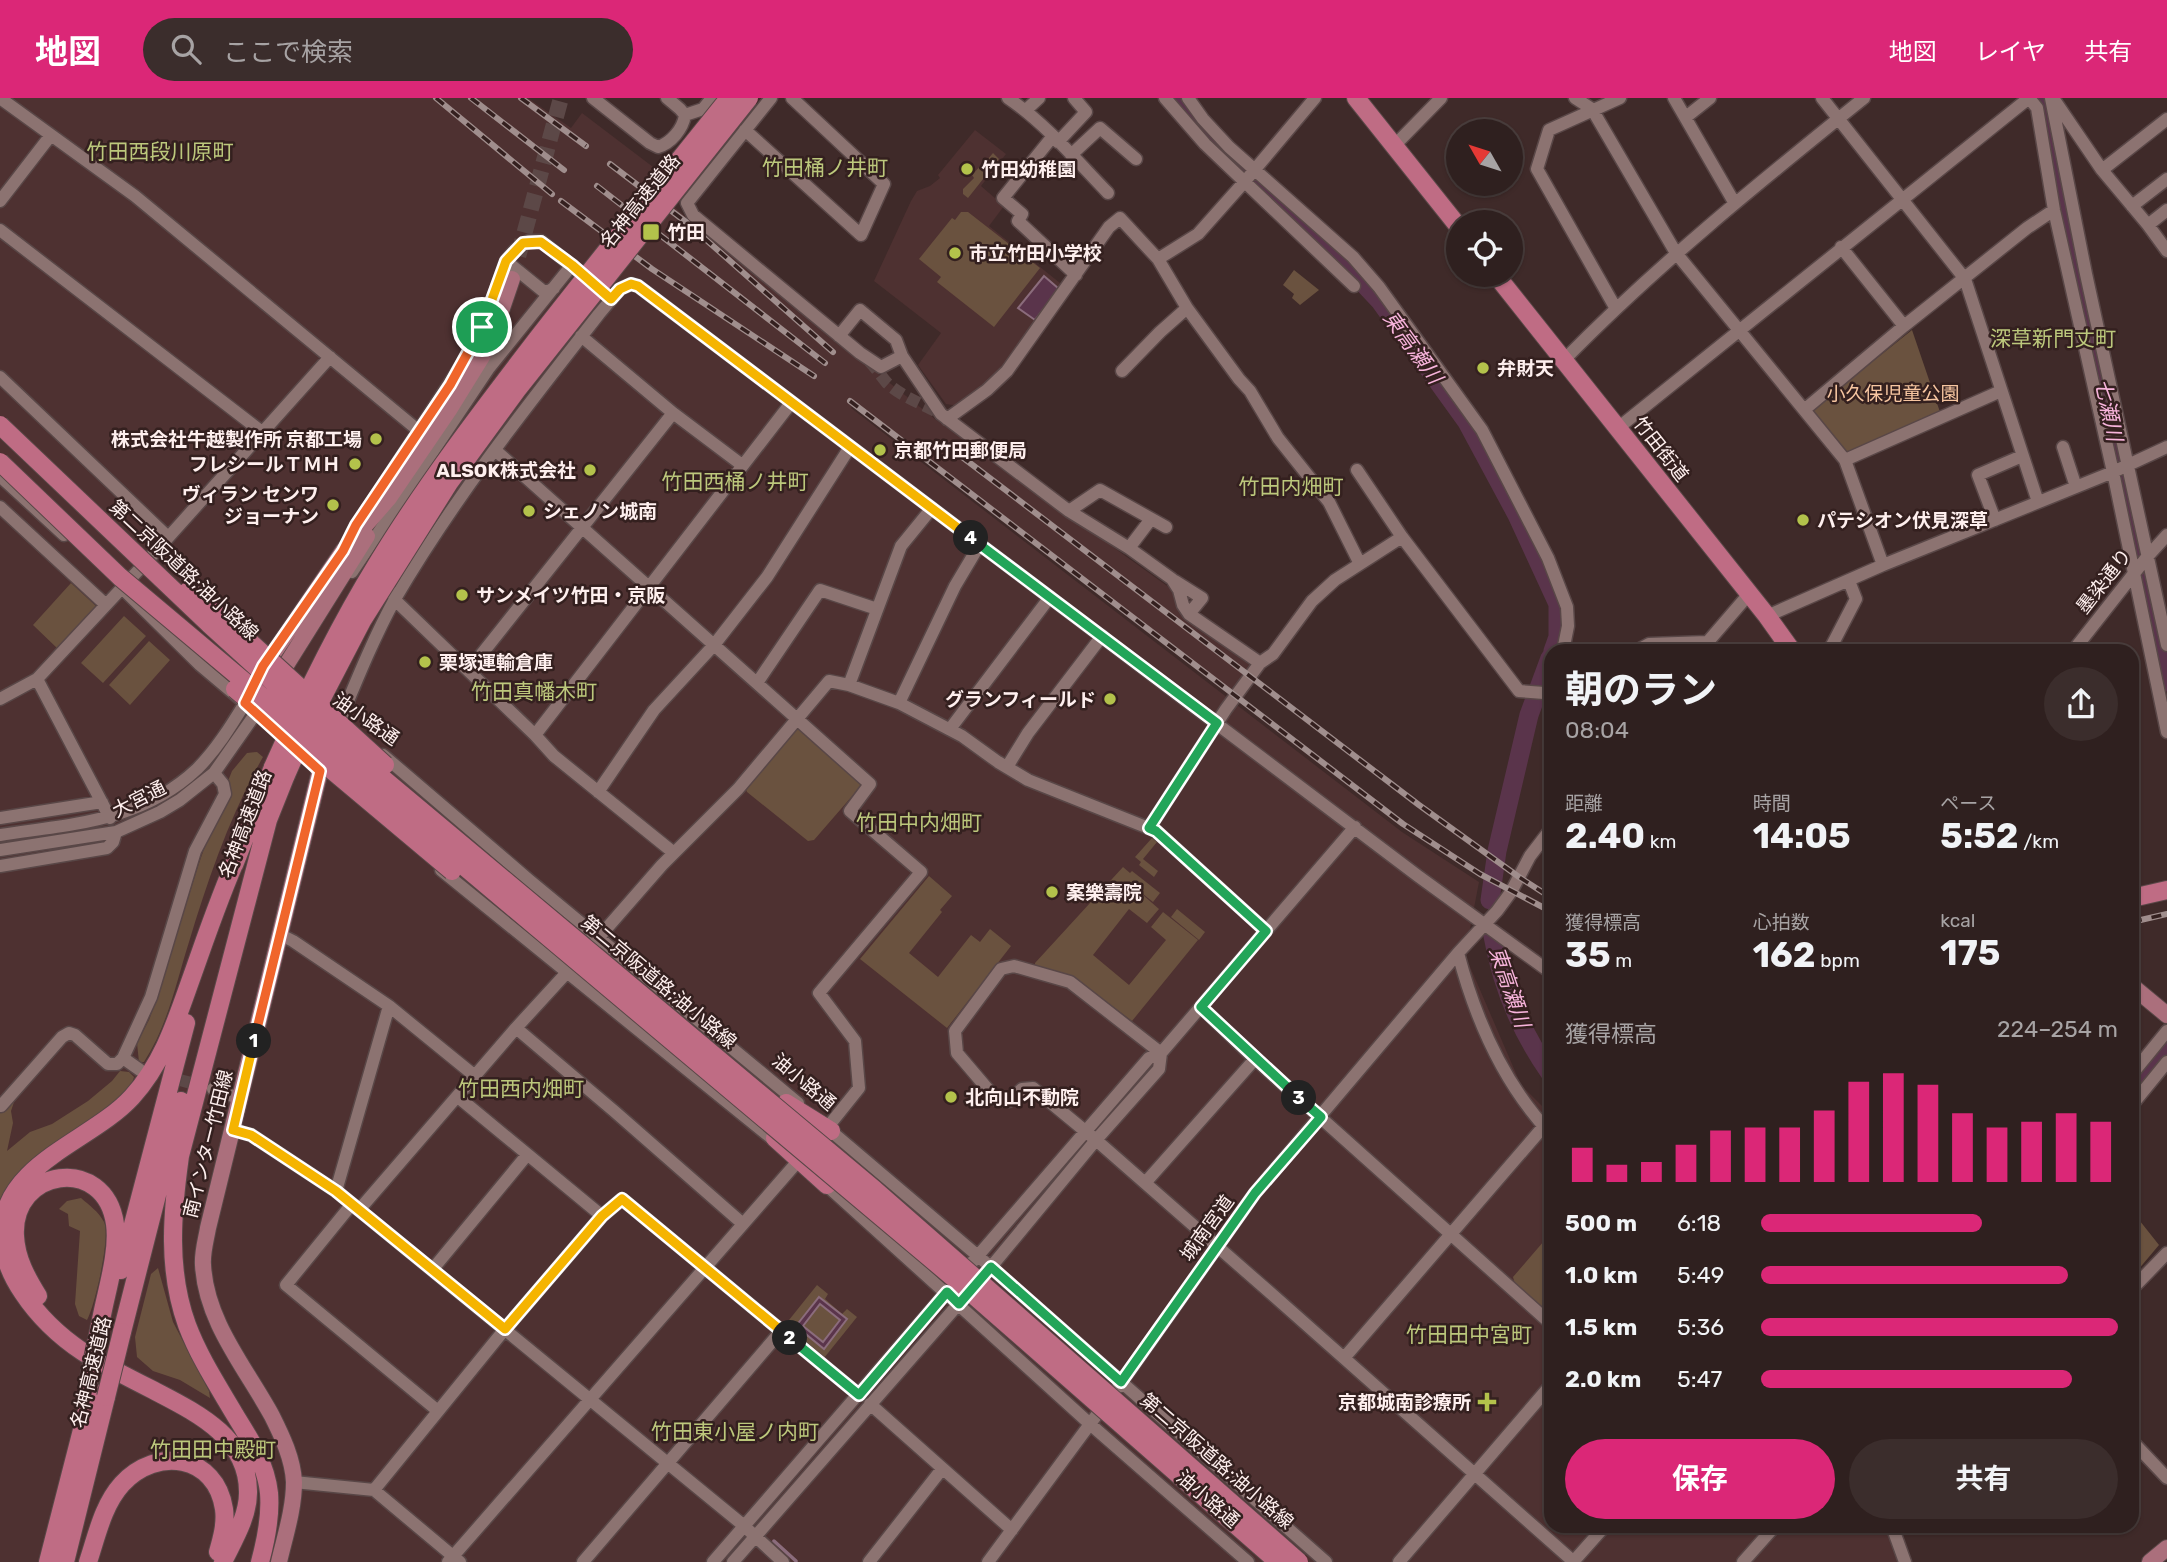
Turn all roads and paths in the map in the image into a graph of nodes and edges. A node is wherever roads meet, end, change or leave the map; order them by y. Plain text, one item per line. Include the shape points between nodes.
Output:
1 (593, 98) edge
2 (667, 98) edge
3 (712, 98) edge
4 (729, 98) edge
5 (749, 98) edge
6 (771, 98) edge
7 (792, 98) edge
8 (1008, 98) edge
9 (1039, 98) edge
10 (1074, 98) edge
11 (1165, 98) edge
12 (1188, 98) edge
13 (1315, 98) edge
14 (1356, 98) edge
15 (1441, 98) edge
16 (1574, 98) edge
17 (1620, 98) edge
18 (1674, 98) edge
19 (1710, 98) edge
20 (1822, 98) edge
21 (1864, 98) edge
22 (2029, 98) edge
23 (2052, 98) edge
24 (0, 99) edge
25 (1592, 109) junction
26 (1026, 110) junction
27 (685, 116) junction
28 (1686, 117) junction
29 (1839, 118) junction
30 (2167, 119) edge
31 (746, 130) junction
32 (51, 135) junction
33 (1056, 139) junction
34 (667, 144) junction
35 (1394, 146) junction
36 (1071, 155) junction
37 (1136, 159) dead end
38 (2102, 170) junction
39 (1249, 176) junction
40 (708, 177) junction
41 (2167, 179) edge
42 (1108, 193) dead end
43 (1902, 198) junction
44 (0, 201) edge
45 (1734, 202) junction
46 (2132, 206) junction
47 (2167, 210) edge
48 (1446, 211) edge
49 (2054, 211) junction
50 (2148, 225) junction
51 (0, 230) edge
52 (1841, 247) junction
53 (2167, 251) edge
54 (1676, 253) junction
55 (1158, 259) junction
56 (506, 261) junction
57 (572, 265) junction
58 (1076, 275) junction
59 (512, 279) tunnel mouth
60 (1965, 279) junction
61 (1354, 286) dead end
62 (1506, 287) edge
63 (554, 288) junction
64 (611, 299) junction
65 (1615, 307) junction
66 (1187, 308) junction
67 (1904, 326) junction
68 (1738, 331) junction
69 (839, 335) junction
70 (581, 336) junction
71 (330, 356) junction
72 (902, 356) junction
73 (1564, 360) junction
74 (1122, 371) dead end
75 (0, 377) edge
76 (2001, 391) junction
77 (791, 403) junction
78 (1804, 410) junction
79 (673, 413) junction
80 (0, 416) edge
81 (944, 416) junction
82 (0, 425) edge
83 (1618, 428) junction
84 (419, 431) junction
85 (262, 432) junction
86 (850, 447) junction
87 (2063, 447) dead end
88 (2167, 447) edge
89 (495, 450) junction
90 (2022, 456) junction
91 (1845, 460) junction
92 (0, 462) edge
93 (742, 465) junction
94 (2120, 469) junction
95 (1357, 470) dead end
96 (0, 476) edge
97 (2076, 487) junction
98 (388, 498) junction
99 (2038, 502) junction
100 (0, 507) edge
101 (932, 508) junction
102 (1069, 511) junction
103 (1151, 519) junction
104 (1995, 520) junction
105 (1166, 527) dead end
106 (583, 528) junction
107 (2167, 536) edge
108 (168, 537) junction
109 (1402, 537) junction
110 (980, 544) junction
111 (1129, 548) junction
112 (343, 551) junction
113 (2146, 558) junction
114 (143, 559) junction
115 (359, 563) junction
116 (1360, 564) junction
117 (1884, 565) junction
118 (2135, 573) junction
119 (1171, 579) junction
120 (1849, 581) junction
121 (121, 582) junction
122 (649, 587) junction
123 (334, 590) junction
124 (1749, 594) junction
125 (1050, 597) junction
126 (395, 600) junction
127 (104, 604) junction
128 (877, 609) junction
129 (1189, 614) junction
130 (1767, 616) junction
131 (1102, 636) junction
132 (1564, 644) edge
133 (1706, 644) edge
134 (1787, 644) edge
135 (1833, 644) edge
136 (2079, 644) edge
137 (714, 645) junction
138 (2167, 645) edge
139 (1260, 663) junction
140 (263, 666) junction
141 (470, 670) junction
142 (37, 679) junction
143 (278, 679) junction
144 (757, 683) junction
145 (849, 685) junction
146 (1544, 692) edge
147 (0, 699) edge
148 (900, 703) junction
149 (251, 708) junction
150 (797, 720) junction
151 (1217, 723) junction
152 (338, 725) junction
153 (950, 729) junction
154 (2167, 732) edge
155 (535, 735) junction
156 (1007, 767) junction
157 (279, 771) junction
158 (320, 771) junction
159 (214, 774) junction
160 (598, 792) junction
161 (102, 802) junction
162 (0, 818) edge
163 (110, 818) junction
164 (268, 820) junction
165 (1355, 827) junction
166 (1149, 828) junction
167 (116, 832) junction
168 (0, 835) edge
169 (1544, 838) edge
170 (0, 850) edge
171 (674, 853) junction
172 (237, 855) junction
173 (0, 866) edge
174 (2167, 890) edge
175 (2139, 896) edge
176 (1485, 923) junction
177 (1266, 931) junction
178 (279, 934) junction
179 (598, 938) junction
180 (1458, 953) junction
181 (1544, 967) edge
182 (566, 973) junction
183 (2139, 992) edge
184 (389, 1006) junction
185 (1201, 1007) junction
186 (2167, 1015) edge
187 (516, 1028) junction
188 (2167, 1031) edge
189 (1161, 1053) junction
190 (123, 1058) junction
191 (1255, 1059) junction
192 (2167, 1062) edge
193 (2139, 1065) edge
194 (140, 1069) tunnel mouth
195 (475, 1076) junction
196 (213, 1089) tunnel mouth
197 (2139, 1096) edge
198 (458, 1097) junction
199 (241, 1099) junction
200 (1, 1106) edge
201 (1321, 1117) junction
202 (1544, 1125) edge
203 (829, 1129) junction
204 (233, 1130) junction
205 (1086, 1131) junction
206 (1544, 1132) edge
207 (1096, 1140) junction
208 (527, 1155) junction
209 (799, 1160) junction
210 (1145, 1183) junction
211 (827, 1185) junction
212 (336, 1191) junction
213 (355, 1207) junction
214 (602, 1216) junction
215 (743, 1224) junction
216 (1451, 1233) junction
217 (1216, 1246) junction
218 (2167, 1254) edge
219 (978, 1256) junction
220 (991, 1267) junction
221 (705, 1268) junction
222 (432, 1270) junction
223 (2139, 1282) edge
224 (947, 1292) junction
225 (959, 1304) junction
226 (1544, 1318) edge
227 (110, 1326) junction
228 (505, 1329) junction
229 (782, 1330) junction
230 (1344, 1358) junction
231 (1121, 1382) junction
232 (95, 1392) junction
233 (1544, 1393) edge
234 (859, 1395) junction
235 (588, 1400) junction
236 (870, 1404) junction
237 (438, 1411) junction
238 (1090, 1424) junction
239 (2139, 1448) edge
240 (668, 1463) junction
241 (942, 1469) junction
242 (1474, 1474) junction
243 (266, 1478) junction
244 (2167, 1478) edge
245 (294, 1482) junction
246 (374, 1490) junction
247 (743, 1525) junction
248 (1012, 1530) junction
249 (1599, 1533) edge
250 (1769, 1533) edge
251 (1895, 1533) edge
252 (755, 1536) junction
253 (1298, 1537) junction
254 (2167, 1548) edge
255 (454, 1560) edge
256 (48, 1562) edge
257 (65, 1562) edge
258 (88, 1562) edge
259 (216, 1562) edge
260 (223, 1562) edge
261 (260, 1562) edge
262 (279, 1562) edge
263 (583, 1562) edge
264 (713, 1562) edge
265 (733, 1562) edge
266 (783, 1562) edge
267 (869, 1562) edge
268 (988, 1562) edge
269 (1248, 1562) edge
270 (1278, 1562) edge
271 (1299, 1562) edge
272 (1321, 1562) edge
273 (1326, 1562) edge
274 (1399, 1562) edge
275 (1574, 1562) edge
276 (1743, 1562) edge
277 (1905, 1562) edge
278 (2150, 1562) edge

1 - 34 street via 650,143 658,147
2 - 27 street
3 - 27 street via 703,109
4 - 157 highway, 名神高速道路, bridge via 436,473 349,612 303,701
5 - 157 highway, 名神高速道路, bridge via 517,390 449,483 362,621
6 - 31 street
7 - 31 street via 884,184 860,235
8 - 26 street
9 - 26 street
10 - 33 street via 1087,112
11 - 39 street via 1205,144
12 - 39 street
13 - 39 street
14 - 35 highway
15 - 35 street
16 - 25 street
17 - 25 street
18 - 28 street
19 - 28 street
20 - 29 street
21 - 29 street
22 - 43 street
22 - 49 street via 2037,108
23 - 38 street
23 - 94 street
24 - 32 street
25 - 54 street
25 - 65 street via 1549,130 1537,169
26 - 33 street
27 - 34 street
28 - 45 street
29 - 43 street
29 - 45 street
30 - 38 street
31 - 40 street
32 - 44 street
32 - 71 street via 135,196
33 - 36 street
33 - 58 street via 1003,198 1022,214 1018,221
34 - 40 street
35 - 48 highway
36 - 37 street via 1100,128
36 - 42 street
38 - 46 street
39 - 55 street via 1198,234
39 - 61 street
39 - 132 street via 1329,234 1370,277 1482,430 1548,558 1567,607
40 - 69 street via 687,203 692,215
41 - 46 street
43 - 52 street
43 - 60 street
45 - 54 street
46 - 50 street
47 - 50 street
49 - 60 street
49 - 94 street
50 - 53 street
51 - 85 street
52 - 67 street
52 - 68 street
54 - 65 street
54 - 68 street
55 - 58 street via 1120,218
55 - 66 street
56 - 57 street via 519,246 534,241 544,243
56 - 63 street via 543,290
56 - 84 street via 471,349
57 - 63 street
57 - 64 street
58 - 81 street via 1007,371 987,390
59 - 98 main road via 482,355
60 - 67 street
60 - 76 street
62 - 73 highway, 竹田街道
63 - 115 street via 489,368
64 - 70 street
64 - 77 street via 620,289 638,286
65 - 73 street
66 - 74 street
66 - 116 street via 1329,502
67 - 78 street
68 - 78 street
68 - 83 street
69 - 72 street via 881,367
69 - 72 street via 860,310 896,340
70 - 79 street
70 - 89 street
71 - 84 street
71 - 85 street
72 - 81 street
73 - 83 highway, 竹田街道
75 - 108 street
76 - 90 street
76 - 91 street
77 - 86 street
77 - 93 street
78 - 91 street
79 - 93 street
79 - 106 street
80 - 114 street, 油小路通
81 - 102 street
82 - 114 highway, 第二京阪道路;油小路線, bridge
83 - 124 highway, 竹田街道
84 - 112 street
85 - 108 street
86 - 101 street
86 - 137 street via 767,577
87 - 97 street
88 - 94 street
89 - 106 street
89 - 126 street
90 - 99 street
90 - 104 street via 1978,475
91 - 117 street
92 - 121 highway, 第二京阪道路;油小路線, bridge
93 - 122 street
94 - 97 street
94 - 113 street
94 - 118 street
95 - 109 street
96 - 121 street, 油小路通
97 - 99 street
98 - 112 main road
98 - 123 main road
99 - 104 street
100 - 127 street
101 - 110 street
101 - 128 street via 901,546
102 - 103 street via 1100,489
102 - 111 street
103 - 105 street
103 - 111 street
104 - 117 street
106 - 122 street
106 - 141 street
107 - 113 street, 墨染通り
108 - 114 street
109 - 116 street
109 - 146 street via 1519,691
110 - 125 street
110 - 148 street
111 - 119 street
112 - 140 main road
113 - 118 street, 墨染通り
113 - 138 street
114 - 121 street
114 - 140 street, 油小路通
114 - 203 highway, bridge via 216,611 439,815 786,1103
114 - 271 highway, 第二京阪道路;油小路線, bridge via 331,734 875,1190
115 - 123 street
115 - 126 street via 392,589
116 - 139 street via 1312,601 1273,654
117 - 120 street
118 - 136 street, 墨染通り
118 - 154 street
119 - 129 street
119 - 129 street via 1202,598
120 - 130 street
120 - 135 street via 1856,599
121 - 127 street
121 - 149 street, 油小路通 via 200,665
121 - 211 highway, bridge via 269,719 699,1072
121 - 270 highway, 第二京阪道路;油小路線, bridge via 952,1276
122 - 137 street
122 - 155 street
123 - 143 main road
124 - 130 highway, 竹田街道
124 - 133 street
125 - 131 street
125 - 153 street
126 - 141 street
126 - 152 street
127 - 142 street
128 - 144 street via 820,590
128 - 145 street
129 - 139 street
130 - 134 highway, 竹田街道
131 - 151 street
131 - 156 street
137 - 144 street
137 - 160 street via 654,710
139 - 151 street
140 - 143 main road, 油小路通
140 - 149 main road
141 - 155 street
142 - 147 street
142 - 161 street
143 - 149 main road
143 - 152 main road, 油小路通
144 - 150 street
145 - 148 street
145 - 150 street via 829,681
148 - 153 street
149 - 158 main road, 油小路通
149 - 159 street, 大宮通
149 - 163 street, 大宮通 via 198,768 157,797
150 - 171 street via 738,789
150 - 203 street via 870,784 850,811 922,872 819,993 855,1041 859,1088
151 - 165 street
151 - 166 street
152 - 158 main road, 南インター竹田線
152 - 179 street, 油小路通 via 417,783
153 - 156 street
155 - 160 street
156 - 166 street via 1028,780
157 - 164 highway, 名神高速道路
157 - 172 highway, 名神高速道路
158 - 178 main road, 南インター竹田線
158 - 182 street, 油小路通
159 - 167 street, 大宮通 via 160,812
159 - 190 street via 225,794 195,851 151,997
160 - 171 street
161 - 162 street
161 - 163 street
163 - 168 street, 大宮通
164 - 227 highway, 名神高速道路 via 231,925
164 - 243 highway via 180,1156 173,1211 176,1284 187,1326 254,1446
165 - 176 street
165 - 177 street
166 - 177 street
167 - 170 street, 大宮通
167 - 173 street via 107,848
169 - 176 street, 城南宮道 via 1511,892
171 - 179 street
172 - 227 highway, 名神高速道路 via 184,1027
172 - 260 highway via 171,1035 154,1069 118,1111 25,1179 10,1200 2,1237 12,1275 50,1326 85,1353 211,1422 229,1440 245,1472 248,1495
174 - 175 highway
176 - 180 street, 城南宮道
176 - 181 street
177 - 185 street
178 - 184 street
178 - 199 main road, 南インター竹田線
179 - 182 street
179 - 203 street, 油小路通
180 - 201 street, 城南宮道
180 - 202 street via 1477,1016 1519,1096
182 - 187 street
182 - 209 street, 油小路通
183 - 186 main road
184 - 195 street
184 - 212 street
185 - 189 street
185 - 191 street
187 - 195 street
187 - 215 street
188 - 193 street
189 - 205 street via 1149,1058
189 - 205 street via 1070,982 1014,966 1001,969 955,1031 957,1053 997,1100 1009,1101 1022,1089 1034,1088
189 - 207 street via 1159,1069
190 - 194 street
190 - 200 street via 108,1064 69,1033
191 - 201 street
191 - 210 street
192 - 197 street
195 - 198 street
196 - 199 street
198 - 208 street
198 - 213 street
199 - 204 main road, 南インター竹田線
201 - 216 street
201 - 217 street, 城南宮道
203 - 219 street, 油小路通
204 - 212 street via 251,1135
204 - 245 main road, 南インター竹田線 via 204,1249 207,1292 222,1332 285,1444
205 - 207 street
205 - 219 street
206 - 216 street
207 - 210 street
207 - 220 street
208 - 214 street
208 - 222 street
209 - 211 street, 油小路通
209 - 215 street
210 - 217 street
211 - 224 street, 油小路通
212 - 213 street
213 - 222 street
213 - 237 street via 286,1285
214 - 221 street via 622,1199
214 - 228 street
215 - 221 street
216 - 226 street
216 - 230 street
217 - 230 street
217 - 231 street, 城南宮道
218 - 223 street
219 - 220 street, 油小路通
219 - 224 street
220 - 225 street
220 - 231 street, 油小路通
221 - 229 street
221 - 235 street
222 - 228 street
224 - 225 street, 油小路通
224 - 234 street
225 - 236 street
225 - 238 street, 油小路通
227 - 232 highway, bridge
227 - 243 highway via 115,1248 112,1213 102,1194 87,1181 68,1177 48,1180 31,1191 16,1220 22,1267 38,1296 85,1340 217,1414 251,1450
228 - 235 street
228 - 237 street
229 - 234 street
229 - 240 street
230 - 242 street
231 - 238 street, 城南宮道
231 - 253 street, 油小路通
232 - 256 highway
232 - 257 highway, 名神高速道路
233 - 242 street
234 - 247 street
235 - 240 street
235 - 255 street
236 - 241 street
236 - 252 street
237 - 246 street
238 - 248 street, 城南宮道
238 - 269 street, 油小路通
239 - 244 street
240 - 247 street
240 - 263 street
241 - 248 street
241 - 267 street
242 - 274 street
242 - 275 street
243 - 261 highway via 269,1511
245 - 246 street
245 - 262 main road, 南インター竹田線
246 - 255 street
247 - 252 street
247 - 264 street
248 - 268 street, 城南宮道
249 - 275 street
250 - 276 street
251 - 277 street
252 - 265 street
252 - 266 street
253 - 272 street
253 - 273 street, 油小路通
254 - 278 main road
258 - 259 highway via 115,1492 142,1468 168,1460 196,1467 218,1488 225,1518

